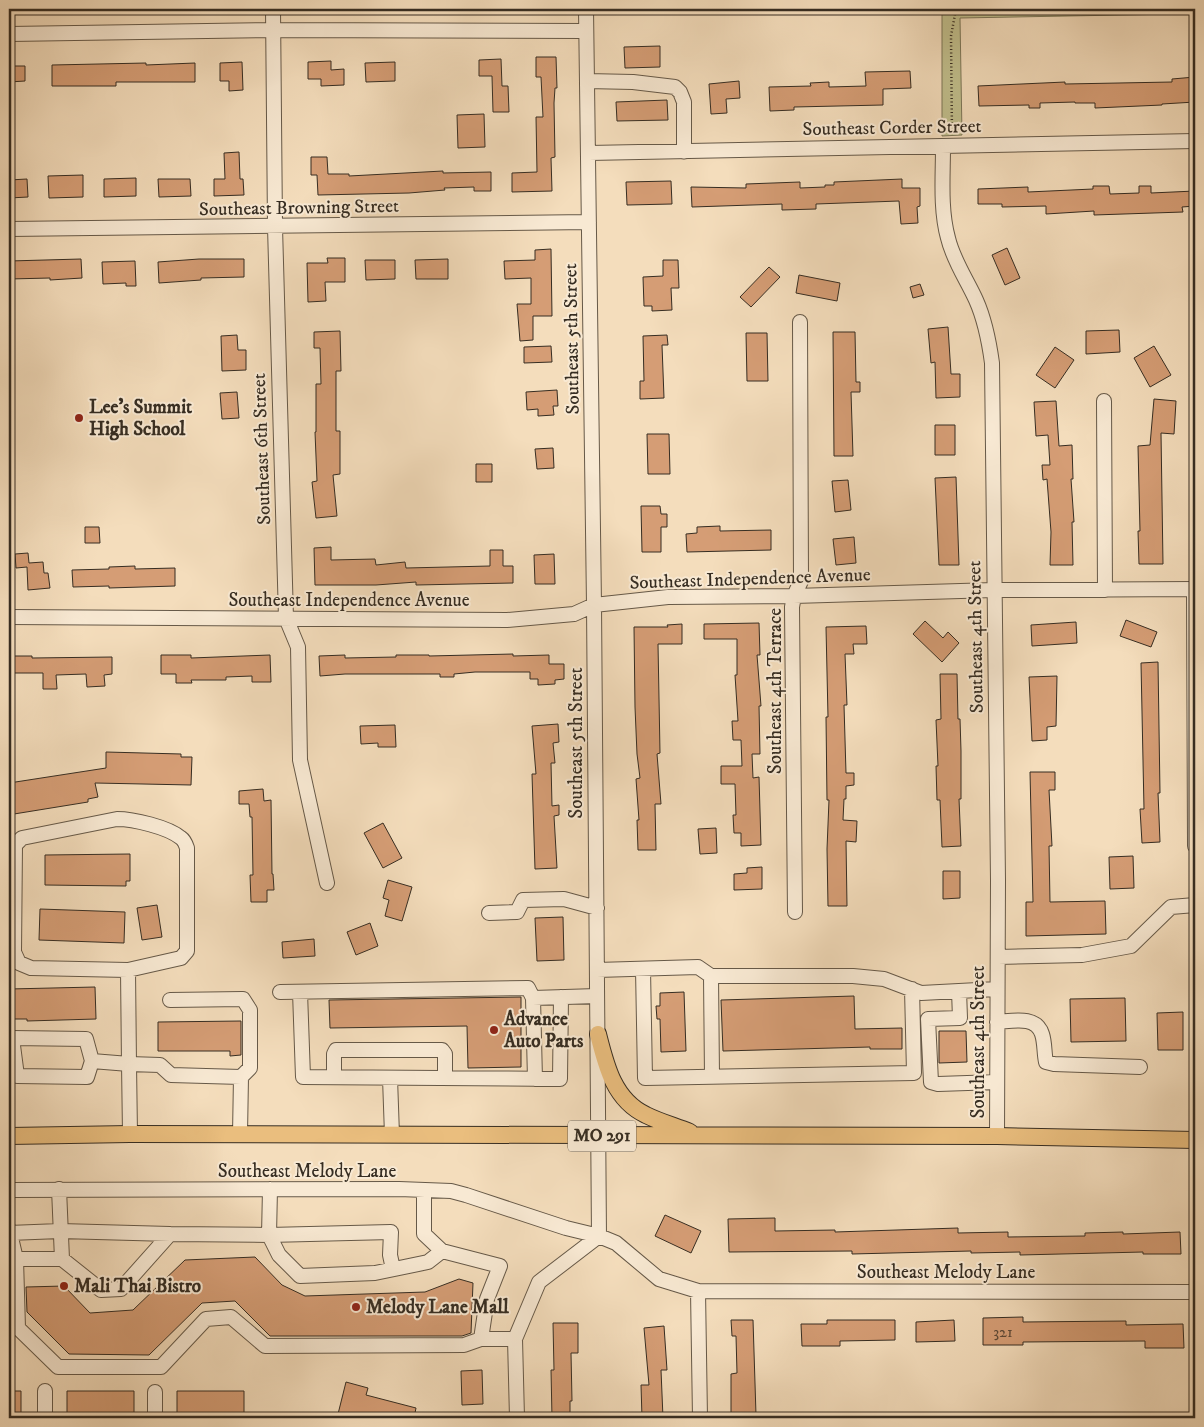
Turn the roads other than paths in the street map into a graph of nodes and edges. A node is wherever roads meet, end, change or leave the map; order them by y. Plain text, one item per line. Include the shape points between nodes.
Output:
1 (274, 9) edge
2 (586, 9) edge
3 (274, 30) junction
4 (586, 31) junction
5 (9, 34) edge
6 (587, 81) junction
7 (1195, 141) edge
8 (948, 146) junction
9 (684, 152) junction
10 (589, 153) junction
11 (590, 222) junction
12 (275, 227) junction
13 (9, 229) edge
14 (800, 322) dead end
15 (1104, 401) dead end
16 (1195, 589) edge
17 (994, 590) junction
18 (1105, 590) junction
19 (794, 596) junction
20 (594, 605) junction
21 (9, 617) edge
22 (286, 618) junction
23 (1194, 846) edge
24 (327, 883) dead end
25 (1195, 905) edge
26 (597, 908) junction
27 (795, 912) dead end
28 (489, 913) dead end
29 (998, 957) junction
30 (643, 969) junction
31 (128, 970) junction
32 (598, 970) junction
33 (711, 976) junction
34 (912, 989) junction
35 (997, 989) junction
36 (959, 991) junction
37 (280, 992) dead end
38 (300, 992) junction
39 (597, 996) junction
40 (561, 997) junction
41 (533, 998) junction
42 (170, 1000) dead end
43 (997, 1022) junction
44 (598, 1034) junction
45 (92, 1061) junction
46 (129, 1064) junction
47 (1140, 1067) dead end
48 (712, 1076) junction
49 (241, 1077) junction
50 (334, 1077) junction
51 (390, 1078) junction
52 (445, 1078) junction
53 (535, 1079) junction
54 (997, 1082) junction
55 (130, 1134) junction
56 (240, 1134) junction
57 (392, 1135) junction
58 (9, 1136) edge
59 (599, 1136) junction
60 (699, 1136) junction
61 (997, 1136) junction
62 (1195, 1140) edge
63 (59, 1189) junction
64 (270, 1189) junction
65 (9, 1190) edge
66 (424, 1190) junction
67 (9, 1231) edge
68 (60, 1231) junction
69 (170, 1234) junction
70 (270, 1235) junction
71 (599, 1236) junction
72 (442, 1251) junction
73 (16, 1259) junction
74 (62, 1259) junction
75 (394, 1269) junction
76 (698, 1291) junction
77 (1195, 1292) edge
78 (481, 1339) junction
79 (515, 1339) junction
80 (45, 1391) dead end
81 (155, 1392) dead end
82 (45, 1418) edge
83 (155, 1418) edge
84 (516, 1418) edge
85 (700, 1418) edge

1 - 3 street, Southeast 6th Street
2 - 4 street, Southeast 5th Street
3 - 4 street
3 - 5 street
3 - 12 street, Southeast 6th Street
4 - 6 street, Southeast 5th Street
6 - 9 street via 675,87 684,102
6 - 10 street, Southeast 5th Street
7 - 8 street, Southeast Corder Street
8 - 9 street, Southeast Corder Street
8 - 17 street, Southeast 4th Street via 944,216 948,238 982,314 992,363
9 - 10 street, Southeast Corder Street
10 - 11 street, Southeast 5th Street
11 - 12 street, Southeast Browning Street
11 - 20 street, Southeast 5th Street
12 - 13 street, Southeast Browning Street
12 - 22 street, Southeast 6th Street
14 - 19 street, Southeast 4th Terrace via 801,581
15 - 18 street
16 - 18 street, Southeast Independence Avenue
16 - 23 street
17 - 18 street, Southeast Independence Avenue
17 - 19 street, Southeast Independence Avenue
17 - 29 street, Southeast 4th Street
19 - 20 street, Southeast Independence Avenue via 668,597
19 - 27 street, Southeast 4th Terrace
20 - 22 street, Southeast Independence Avenue via 574,614 507,620
20 - 26 street, Southeast 5th Street
21 - 22 street, Southeast Independence Avenue
22 - 24 street, Southeast 6th Street via 298,647 300,760
25 - 29 street via 1171,906 1131,946 1082,955
26 - 28 street via 564,899 524,900 517,912
26 - 32 street, Southeast 5th Street
29 - 35 street, Southeast 4th Street
30 - 32 street
30 - 33 street via 698,967
30 - 48 street via 645,1078
31 - 31 street via 181,958 187,951 187,848 183,838 129,819 22,838 15,845 14,952 19,963 31,968
31 - 46 street
32 - 39 street, Southeast 5th Street
33 - 34 street via 853,976 884,979
33 - 48 street
34 - 36 street via 920,993
34 - 48 street via 914,1073
35 - 36 street
35 - 43 street, Southeast 4th Street
36 - 54 street via 960,1018 928,1019 931,1082
37 - 38 street
38 - 41 street via 528,988
38 - 50 street via 303,1077
39 - 40 street
39 - 44 street, Southeast 5th Street
40 - 41 street
40 - 53 street via 560,1079
41 - 53 street
42 - 49 street via 243,999 250,1010 250,1068
43 - 47 street via 1030,1020 1039,1026 1046,1062
43 - 54 street, Southeast 4th Street
44 - 59 street, Southeast 5th Street
44 - 60 main road via 614,1085 626,1101 646,1115
45 - 45 street via 87,1077 17,1076 12,1038 86,1039
45 - 46 street
46 - 49 street via 160,1065 171,1075
46 - 55 street
49 - 56 street
50 - 51 street
50 - 52 street via 336,1050 442,1050 445,1054
51 - 52 street
51 - 57 street
52 - 53 street
54 - 61 street, Southeast 4th Street
55 - 56 main road, MO 291
55 - 58 main road, MO 291
56 - 57 main road, MO 291
57 - 59 main road, MO 291
59 - 60 main road, MO 291
59 - 71 street, Southeast 5th Street
60 - 61 main road, MO 291
61 - 62 main road, MO 291
63 - 64 street, Southeast Melody Lane
63 - 65 street, Southeast Melody Lane
63 - 68 street
64 - 66 street, Southeast Melody Lane
64 - 70 street
66 - 71 street, Southeast Melody Lane via 451,1191
66 - 72 street via 424,1234
67 - 68 street
67 - 73 street
68 - 69 street
68 - 74 street
69 - 70 street
69 - 74 street via 121,1289 101,1290
70 - 75 street via 279,1255 300,1276 375,1273
70 - 75 street via 391,1232 390,1255
71 - 76 street via 616,1243 659,1279
71 - 79 street via 539,1282
72 - 75 street via 428,1262
72 - 78 street via 500,1266 487,1299
73 - 74 street
73 - 78 street via 18,1328 58,1367 161,1367 206,1319 231,1317 264,1346 464,1346
76 - 77 street, Southeast Melody Lane
76 - 85 street
78 - 79 street
79 - 84 street
80 - 82 street
81 - 83 street

